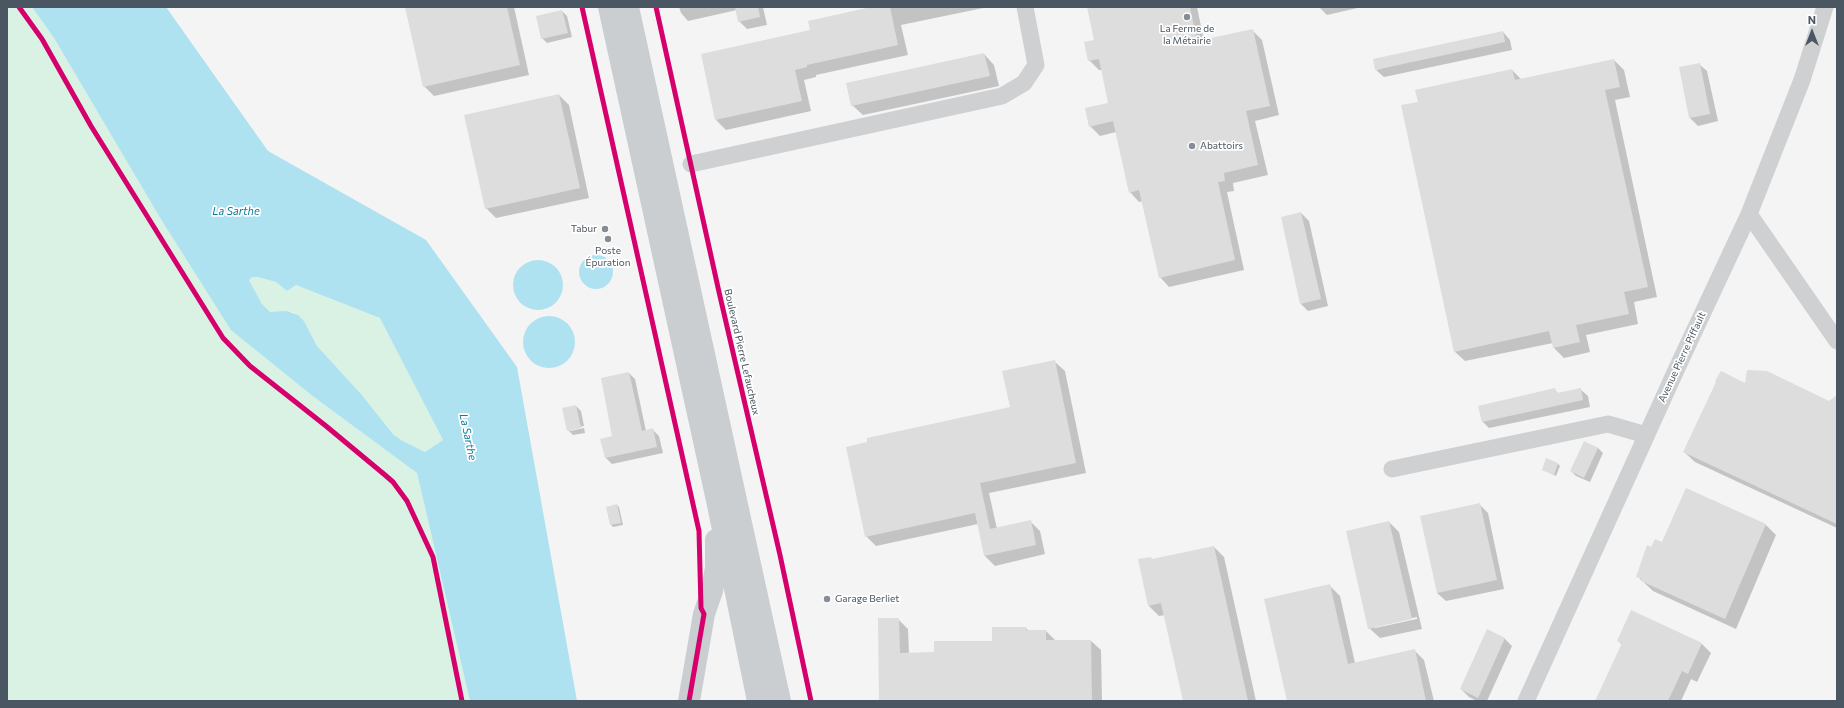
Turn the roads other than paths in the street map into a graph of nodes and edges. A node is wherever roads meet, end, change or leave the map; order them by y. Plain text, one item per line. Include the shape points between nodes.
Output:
1 (609, 7) edge
2 (628, 7) edge
3 (1025, 7) edge
4 (1825, 7) edge
5 (691, 164) dead end
6 (1749, 214) junction
7 (1837, 341) edge
8 (1646, 435) junction
9 (1392, 469) dead end
10 (718, 505) junction
11 (689, 701) edge
12 (758, 701) edge
13 (780, 701) edge
14 (1526, 701) edge

1 - 10 main road
2 - 13 main road
3 - 5 street via 1036,65 1024,83 1002,96
4 - 6 street, Avenue Pierre Piffault via 1802,80
6 - 7 street
6 - 8 street, Avenue Pierre Piffault
8 - 9 street via 1608,424
8 - 14 street, Avenue Pierre Piffault
10 - 11 main road via 716,567 712,591 704,614
10 - 12 main road

